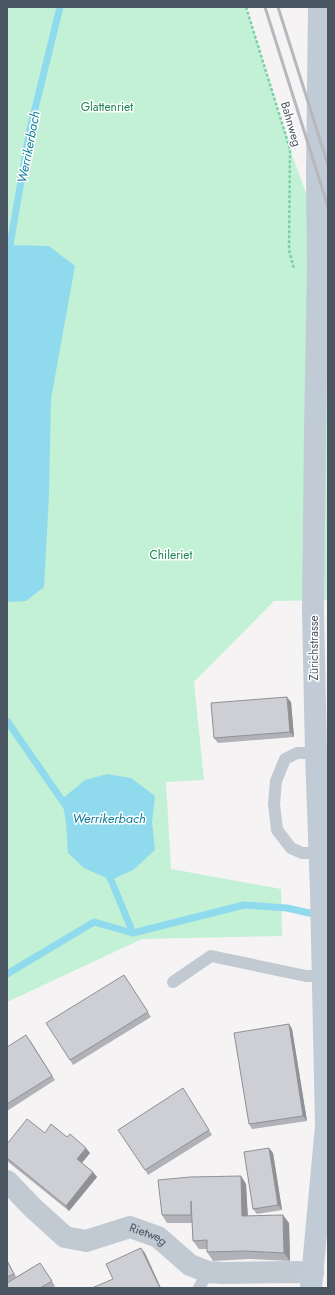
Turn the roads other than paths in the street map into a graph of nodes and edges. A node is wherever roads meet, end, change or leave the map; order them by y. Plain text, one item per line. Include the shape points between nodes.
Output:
1 (319, 7) edge
2 (322, 753) edge
3 (319, 853) junction
4 (322, 976) junction
5 (173, 982) dead end
6 (7, 1181) edge
7 (204, 1280) edge
8 (312, 1280) edge

1 - 2 main road, Zürichstrasse via 314,611
2 - 3 main road, Zürichstrasse
2 - 3 lane via 297,753 285,759 276,781 274,804 277,830 291,848 302,853
3 - 4 main road, Zürichstrasse
4 - 5 lane via 306,976 211,956
4 - 8 main road, Zürichstrasse via 326,1126
6 - 7 street, Rietweg via 65,1237 86,1241 130,1227 158,1237
7 - 8 street, Rietweg via 223,1274

